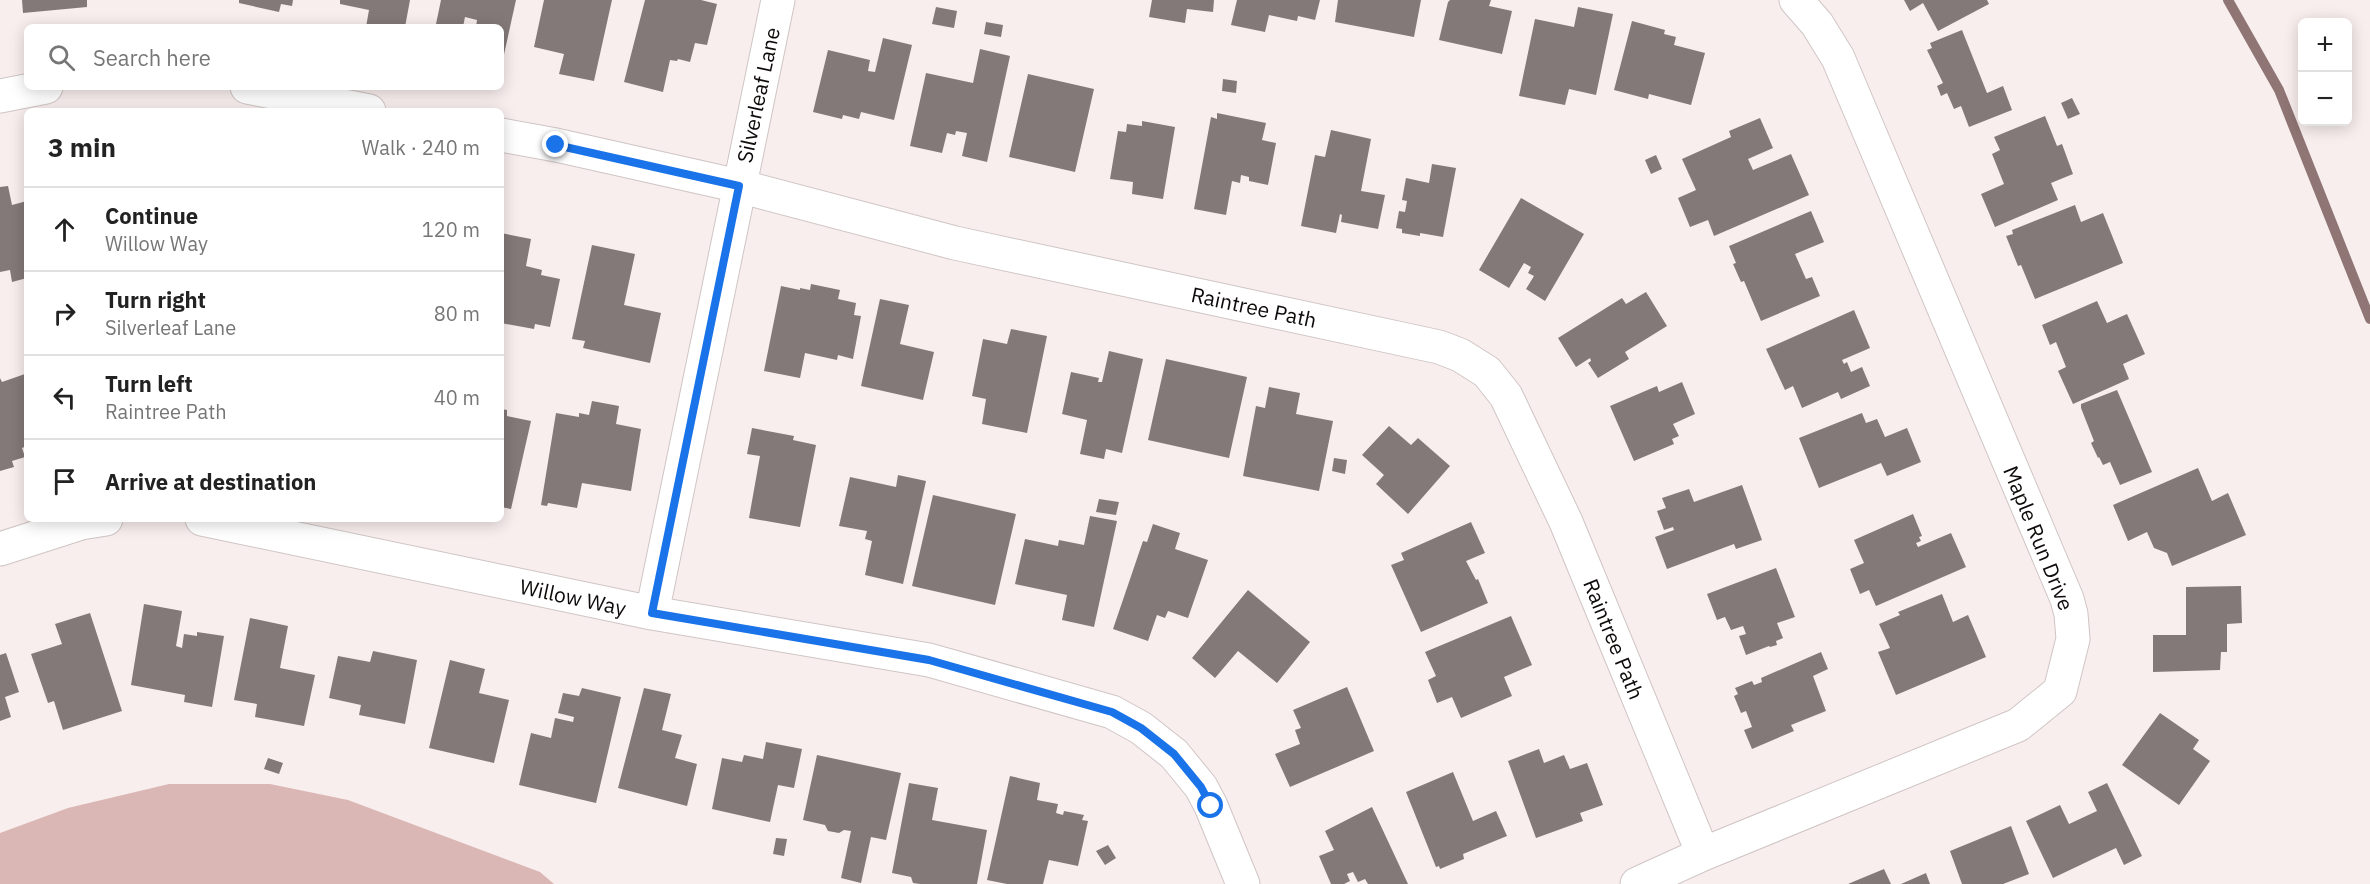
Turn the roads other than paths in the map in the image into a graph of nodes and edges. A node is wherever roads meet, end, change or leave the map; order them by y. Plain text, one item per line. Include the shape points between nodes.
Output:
1 (778, 0) edge
2 (1796, 0) edge
3 (31, 90) edge
4 (262, 90) edge
5 (0, 96) edge
6 (354, 108) edge
7 (504, 136) edge
8 (739, 186) junction
9 (87, 522) edge
10 (216, 522) edge
11 (0, 549) edge
12 (652, 613) junction
13 (1703, 854) junction
14 (1243, 884) edge
15 (1636, 884) edge

1 - 8 street, Silverleaf Lane
2 - 13 street, Maple Run Drive via 1838,58 2067,599 2073,639 2060,691 2018,725
3 - 5 street
4 - 6 street
7 - 8 street, Raintree Path
8 - 12 street, Silverleaf Lane
8 - 13 street, Raintree Path via 955,243 1439,347 1487,372 1506,396 1566,522
9 - 11 street
10 - 12 street, Willow Way
12 - 14 street, Willow Way via 929,660 1112,712 1141,728 1174,754 1201,787
13 - 15 street, Maple Run Drive

